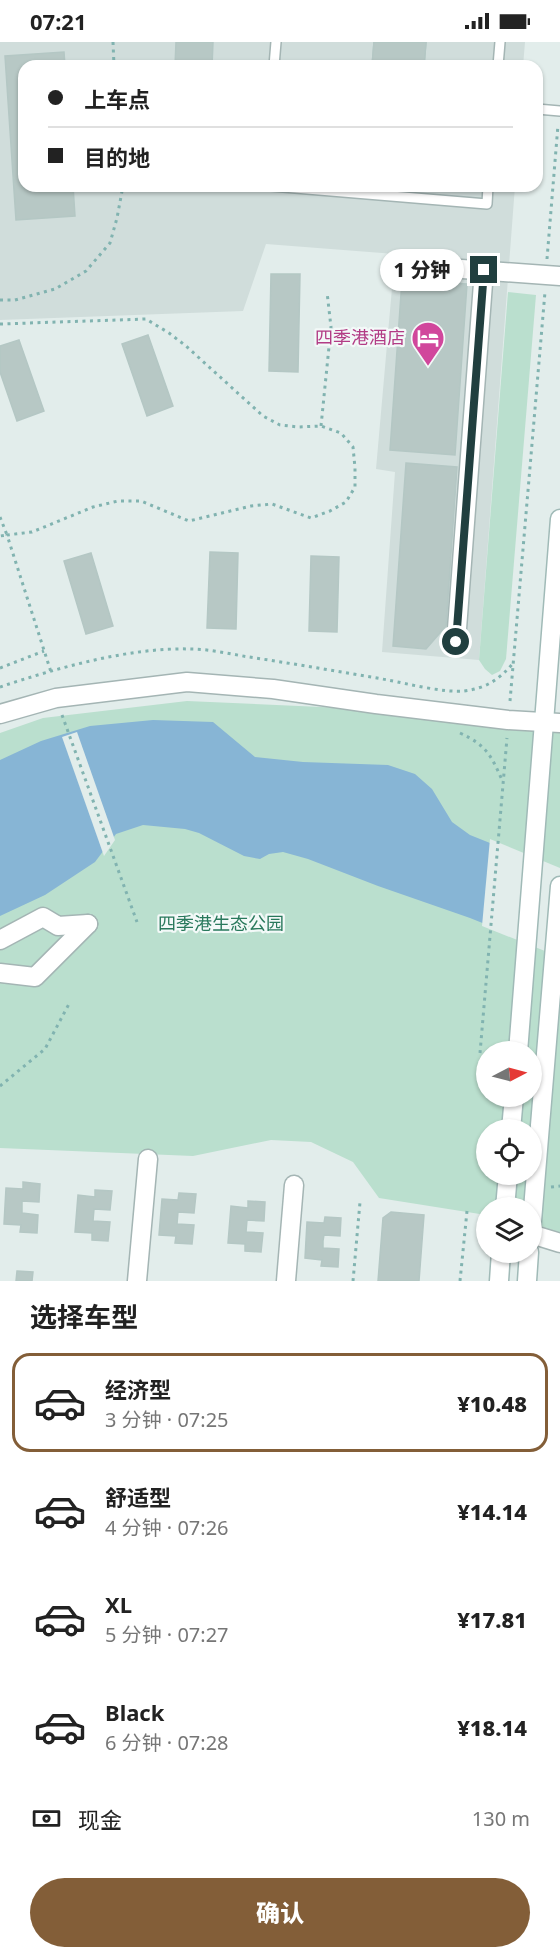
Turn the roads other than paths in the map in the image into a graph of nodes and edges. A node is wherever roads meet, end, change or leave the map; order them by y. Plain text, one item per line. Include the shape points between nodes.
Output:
1 (276, 42) edge
2 (500, 42) edge
3 (274, 60) edge
4 (498, 60) edge
5 (543, 110) edge
6 (559, 111) edge
7 (344, 192) edge
8 (488, 192) edge
9 (407, 265) dead end
10 (484, 270) junction
11 (555, 277) edge
12 (560, 519) edge
13 (456, 642) dead end
14 (0, 714) edge
15 (552, 723) edge
16 (560, 886) edge
17 (0, 940) edge
18 (0, 973) edge
19 (519, 1041) edge
20 (147, 1159) dead end
21 (294, 1185) dead end
22 (534, 1197) edge
23 (542, 1237) edge
24 (560, 1243) edge
25 (500, 1263) edge
26 (528, 1263) edge
27 (137, 1281) edge
28 (285, 1281) edge
29 (499, 1281) edge
30 (527, 1281) edge

1 - 3 lane
2 - 4 lane
5 - 6 lane
7 - 8 lane via 487,204
9 - 10 street
10 - 11 street
10 - 13 street
12 - 15 street
14 - 15 street via 56,698 187,682 273,688 376,704
15 - 19 street via 539,788
16 - 22 street
17 - 18 street via 43,917 58,926 88,924 48,974 35,977
20 - 27 street
21 - 28 street
23 - 24 street
25 - 29 street
26 - 30 street

